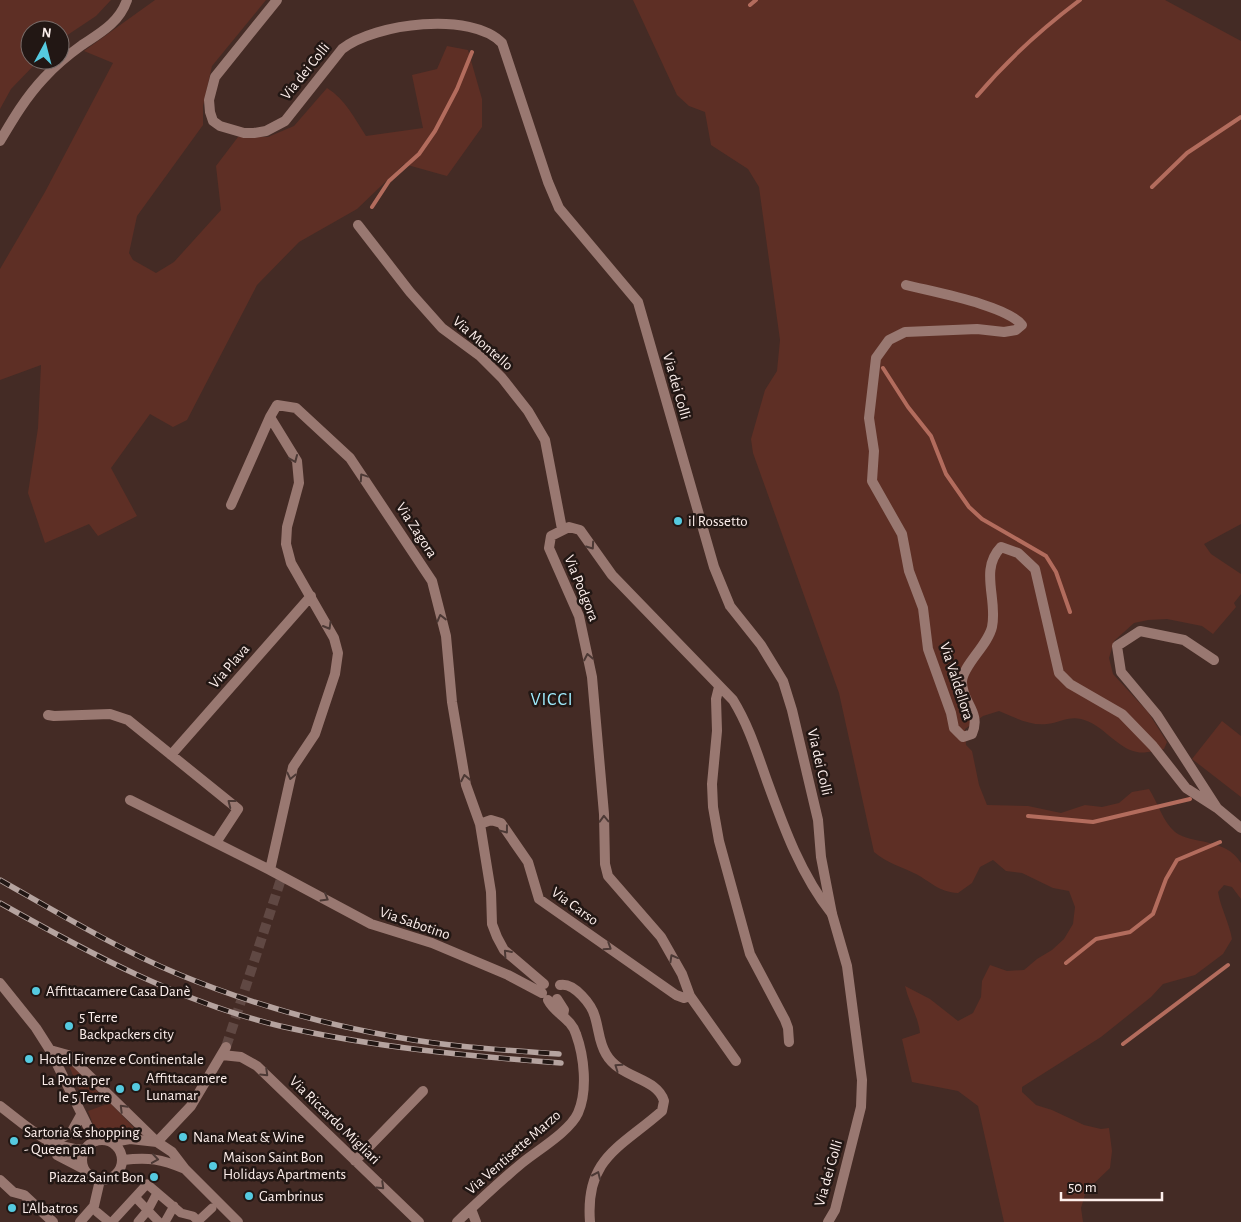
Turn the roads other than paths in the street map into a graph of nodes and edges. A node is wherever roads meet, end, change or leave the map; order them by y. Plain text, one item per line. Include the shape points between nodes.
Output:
1 (127, 0) edge
2 (277, 0) edge
3 (0, 141) edge
4 (358, 225) dead end
5 (906, 285) dead end
6 (270, 417) junction
7 (231, 505) dead end
8 (562, 528) junction
9 (310, 596) junction
10 (1214, 660) dead end
11 (719, 687) junction
12 (48, 714) dead end
13 (171, 755) junction
14 (130, 800) dead end
15 (1217, 808) junction
16 (480, 824) junction
17 (1241, 828) edge
18 (217, 842) junction
19 (270, 870) junction
20 (832, 914) junction
21 (560, 986) dead end
22 (1, 987) edge
23 (548, 994) junction
24 (687, 997) junction
25 (789, 1042) dead end
26 (50, 1050) junction
27 (736, 1061) dead end
28 (423, 1091) dead end
29 (0, 1106) edge
30 (81, 1115) junction
31 (95, 1141) junction
32 (113, 1142) junction
33 (157, 1142) junction
34 (49, 1143) junction
35 (84, 1150) junction
36 (123, 1160) junction
37 (355, 1161) junction
38 (84, 1169) junction
39 (185, 1169) junction
40 (0, 1180) edge
41 (100, 1180) junction
42 (157, 1193) junction
43 (135, 1197) junction
44 (174, 1206) junction
45 (212, 1208) dead end
46 (471, 1209) junction
47 (148, 1210) junction
48 (98, 1212) dead end
49 (181, 1217) edge
50 (53, 1222) edge
51 (80, 1222) edge
52 (111, 1222) edge
53 (138, 1222) edge
54 (160, 1222) edge
55 (165, 1222) edge
56 (198, 1222) edge
57 (238, 1222) edge
58 (419, 1222) edge
59 (457, 1222) edge
60 (476, 1222) edge
61 (590, 1222) edge
62 (828, 1222) edge

1 - 3 street via 117,18 103,32 64,59 44,78 24,102
2 - 20 street, Via dei Colli via 215,77 209,100 210,112 220,126 254,133 285,121 342,49 352,41 396,26 473,27 489,31 502,43 559,208 638,302 723,593 761,645 782,682 792,710 818,820
4 - 8 street, Via Montello via 442,328 480,356 528,411 545,440
5 - 15 street, Via Valdellora via 993,308 1016,318 1022,325 1004,332 905,332 888,340 876,358 869,418 874,451 872,481 902,534 909,571 923,608 928,648 954,728 963,736 972,734 976,724 962,691 962,677 992,628 993,603 988,569 993,555 1001,547 1018,553 1035,570 1060,672 1070,684 1122,714 1153,746 1186,788
6 - 7 street
6 -> 9 street via 297,461 299,483 287,527 286,544 292,563
16 -> 6 street, Via Zagora via 466,785 452,702 446,636 432,581 350,458 296,408 277,405
8 -> 11 street, Via Podgora via 580,530 612,575
24 -> 8 street, Via Podgora via 682,974 661,937 608,876 592,677 579,616 549,548 551,536
9 - 13 street, Via Plava
9 -> 19 street via 334,638 338,653 335,674 315,734 293,767
10 - 15 street, Via Valdellora via 1184,640 1140,631 1117,646 1121,672 1158,715
11 - 20 street, Via Podgora via 733,700 746,720 782,824 806,876
11 - 25 street via 712,784 719,841 750,954 785,1020
12 - 13 street via 120,716
18 -> 13 street via 238,809
14 - 18 street
15 - 17 street, Via Valdellora
23 -> 16 street via 504,950 497,937 492,924 491,892
16 -> 24 street, Via Carso via 491,820 500,823 528,862 539,899 676,995
18 - 19 street
19 -> 23 street, Via Sabotino via 371,924 432,943
20 - 62 street, Via dei Colli via 847,966 862,1080 861,1107 835,1210
61 -> 21 street via 590,1192 606,1158 662,1111 664,1101 658,1088 615,1067 599,1039 595,1016 574,989
22 - 26 street
23 - 46 street, Via Ventisette Marzo via 553,1010 563,1015 576,1032 582,1054 583,1079 578,1112 573,1122
24 - 27 street, Via Carso
26 - 30 street
33 -> 26 street via 68,1055
28 - 37 street
29 - 34 street
30 - 31 street
30 - 34 street via 72,1133
31 - 32 street
31 - 35 street
32 - 33 street via 130,1139
32 - 36 street via 121,1151
33 -> 37 street, Via Riccardo Migliari via 191,1106 224,1051 257,1066
33 - 39 street via 172,1152
34 - 35 street
34 - 38 street via 57,1155
35 - 38 street
36 -> 39 street via 162,1160
36 - 41 street via 116,1176
37 -> 58 street, Via Riccardo Migliari
38 - 41 street via 92,1178
39 - 57 street
40 - 50 street via 13,1192 24,1195
41 - 51 street via 94,1206
42 - 43 street via 147,1184
42 - 44 street
42 - 47 street
43 - 47 street
43 - 52 street
44 - 49 street
44 - 55 street
45 - 56 street
46 - 59 street, Via Ventisette Marzo
46 - 60 street
47 - 53 street
47 - 54 street
48 - 52 street
49 - 56 street via 193,1216

